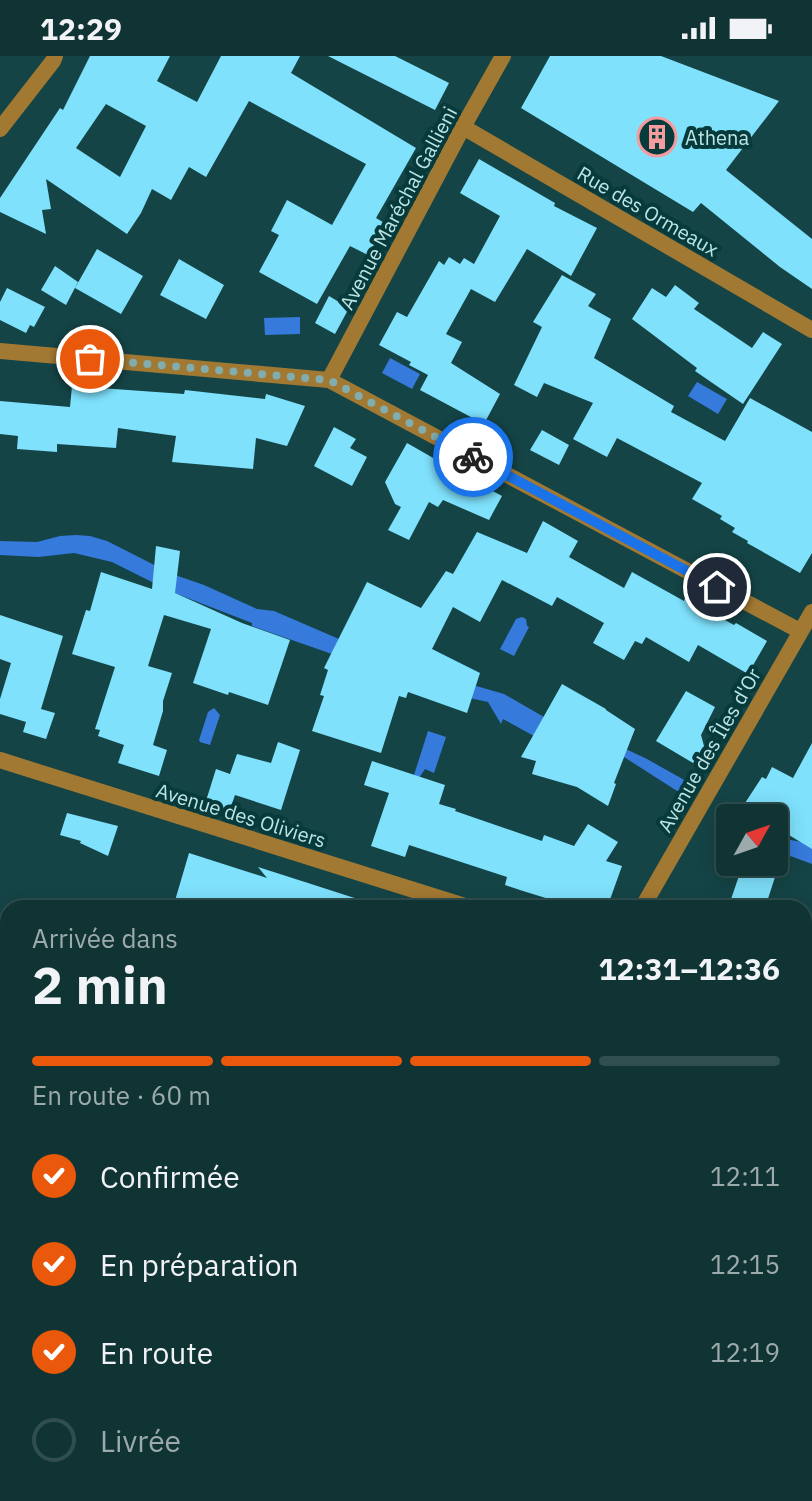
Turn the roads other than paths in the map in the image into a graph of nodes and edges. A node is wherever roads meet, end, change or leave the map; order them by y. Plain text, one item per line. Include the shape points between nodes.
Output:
1 (55, 56) edge
2 (503, 56) edge
3 (463, 127) junction
4 (0, 129) edge
5 (812, 330) edge
6 (0, 351) edge
7 (329, 380) junction
8 (812, 612) edge
9 (800, 631) junction
10 (0, 760) edge
11 (446, 900) edge
12 (647, 900) edge

1 - 4 street
2 - 3 street, Avenue Maréchal Gallieni
3 - 5 street, Rue des Ormeaux
3 - 7 street, Avenue Maréchal Gallieni
6 - 7 street
7 - 9 street
8 - 9 street, Avenue des Îles d'Or
9 - 12 street, Avenue des Îles d'Or
10 - 11 street, Avenue des Oliviers

